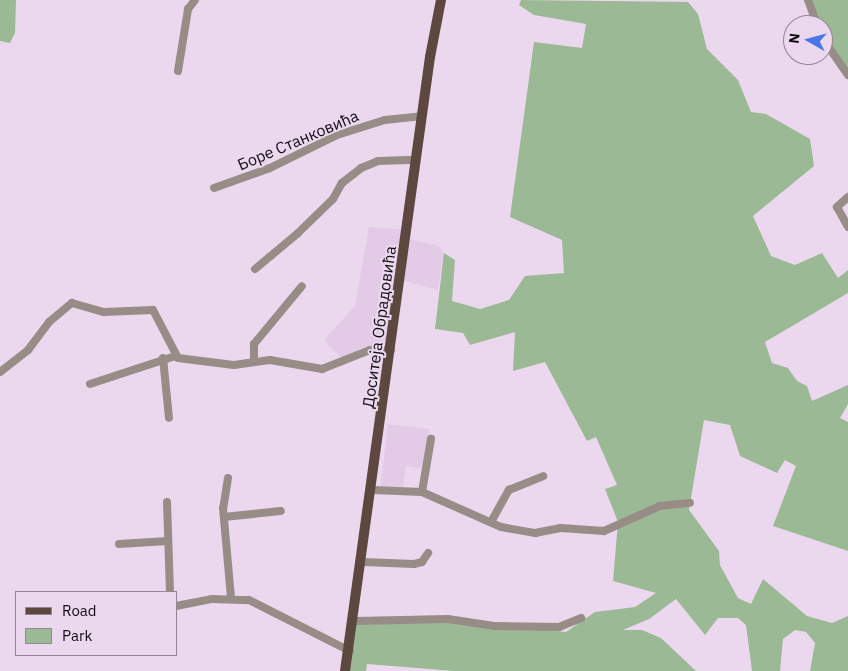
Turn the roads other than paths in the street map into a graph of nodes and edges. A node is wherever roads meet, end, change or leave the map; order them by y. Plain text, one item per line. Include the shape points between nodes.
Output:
1 (195, 0) edge
2 (442, 0) edge
3 (808, 0) edge
4 (813, 15) edge
5 (833, 53) edge
6 (178, 71) dead end
7 (848, 75) edge
8 (422, 116) junction
9 (416, 160) junction
10 (214, 188) dead end
11 (848, 197) edge
12 (848, 227) edge
13 (255, 269) dead end
14 (302, 286) dead end
15 (391, 350) junction
16 (175, 356) junction
17 (163, 358) junction
18 (254, 359) junction
19 (0, 372) edge
20 (90, 384) dead end
21 (169, 418) dead end
22 (431, 438) dead end
23 (543, 476) dead end
24 (228, 478) dead end
25 (373, 490) junction
26 (422, 492) junction
27 (167, 502) dead end
28 (690, 502) dead end
29 (281, 511) dead end
30 (224, 517) junction
31 (491, 522) junction
32 (168, 541) junction
33 (118, 544) dead end
34 (428, 553) dead end
35 (363, 562) junction
36 (170, 591) edge
37 (231, 598) junction
38 (178, 606) edge
39 (581, 618) dead end
40 (355, 622) junction
41 (349, 654) junction
42 (345, 671) edge

1 - 6 street via 188,9
2 - 8 main road, Доситеја Обрадовића
3 - 4 street
5 - 7 street
8 - 9 main road, Доситеја Обрадовића
8 - 10 street, Боре Станковића via 385,120 337,135 270,168
9 - 13 street via 378,162 361,168 342,183 333,199 298,234
9 - 15 main road, Доситеја Обрадовића
11 - 12 street via 837,207
14 - 18 street via 254,344
15 - 18 street via 370,350 322,369
15 - 25 main road, Доситеја Обрадовића
16 - 17 street
16 - 18 street via 234,365
16 - 19 street via 153,310 104,312 72,303 49,322 28,350
17 - 20 street
17 - 21 street
22 - 26 street
23 - 31 street via 509,490
24 - 30 street
25 - 26 street
25 - 35 main road, Доситеја Обрадовића
26 - 31 street
27 - 32 street
28 - 31 street via 660,506 604,531 560,528 534,533
29 - 30 street
30 - 37 street
32 - 33 street
32 - 36 street
34 - 35 street via 422,562 414,564
35 - 40 main road, Доситеја Обрадовића
37 - 38 street
37 - 41 street via 258,603
39 - 40 street via 559,627 495,626 448,619
40 - 41 main road, Доситеја Обрадовића
41 - 42 main road, Доситеја Обрадовића

